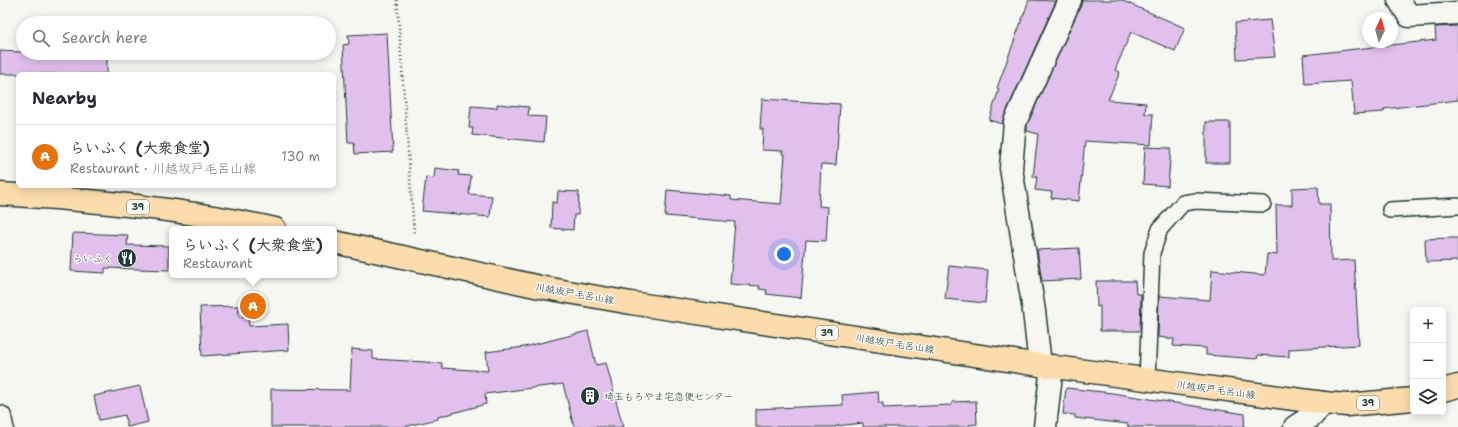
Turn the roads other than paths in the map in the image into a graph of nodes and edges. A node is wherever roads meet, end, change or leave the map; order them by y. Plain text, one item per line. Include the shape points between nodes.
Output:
1 (1070, 0) edge
2 (1398, 0) edge
3 (1458, 13) edge
4 (0, 194) edge
5 (1263, 204) dead end
6 (1458, 206) edge
7 (1390, 210) dead end
8 (258, 226) edge
9 (337, 243) edge
10 (1046, 365) junction
11 (1147, 380) junction
12 (1458, 386) edge
13 (1446, 389) edge
14 (1410, 399) edge
15 (0, 416) edge
16 (1311, 418) edge
17 (2, 427) edge
18 (1046, 427) edge

1 - 10 street via 1015,122 1011,168 1034,311
2 - 3 street via 1409,16
4 - 8 main road, 39 via 99,201
5 - 11 lane via 1196,201 1183,203 1160,228 1152,253
6 - 7 lane
9 - 10 main road, 川越坂戸毛呂山線 / 39 via 540,287 631,303
10 - 11 main road, 川越坂戸毛呂山線 / 39
10 - 18 street
11 - 16 main road, 川越坂戸毛呂山線 / 39
12 - 13 main road
14 - 16 main road, 川越坂戸毛呂山線 / 39 via 1347,405
15 - 17 street

